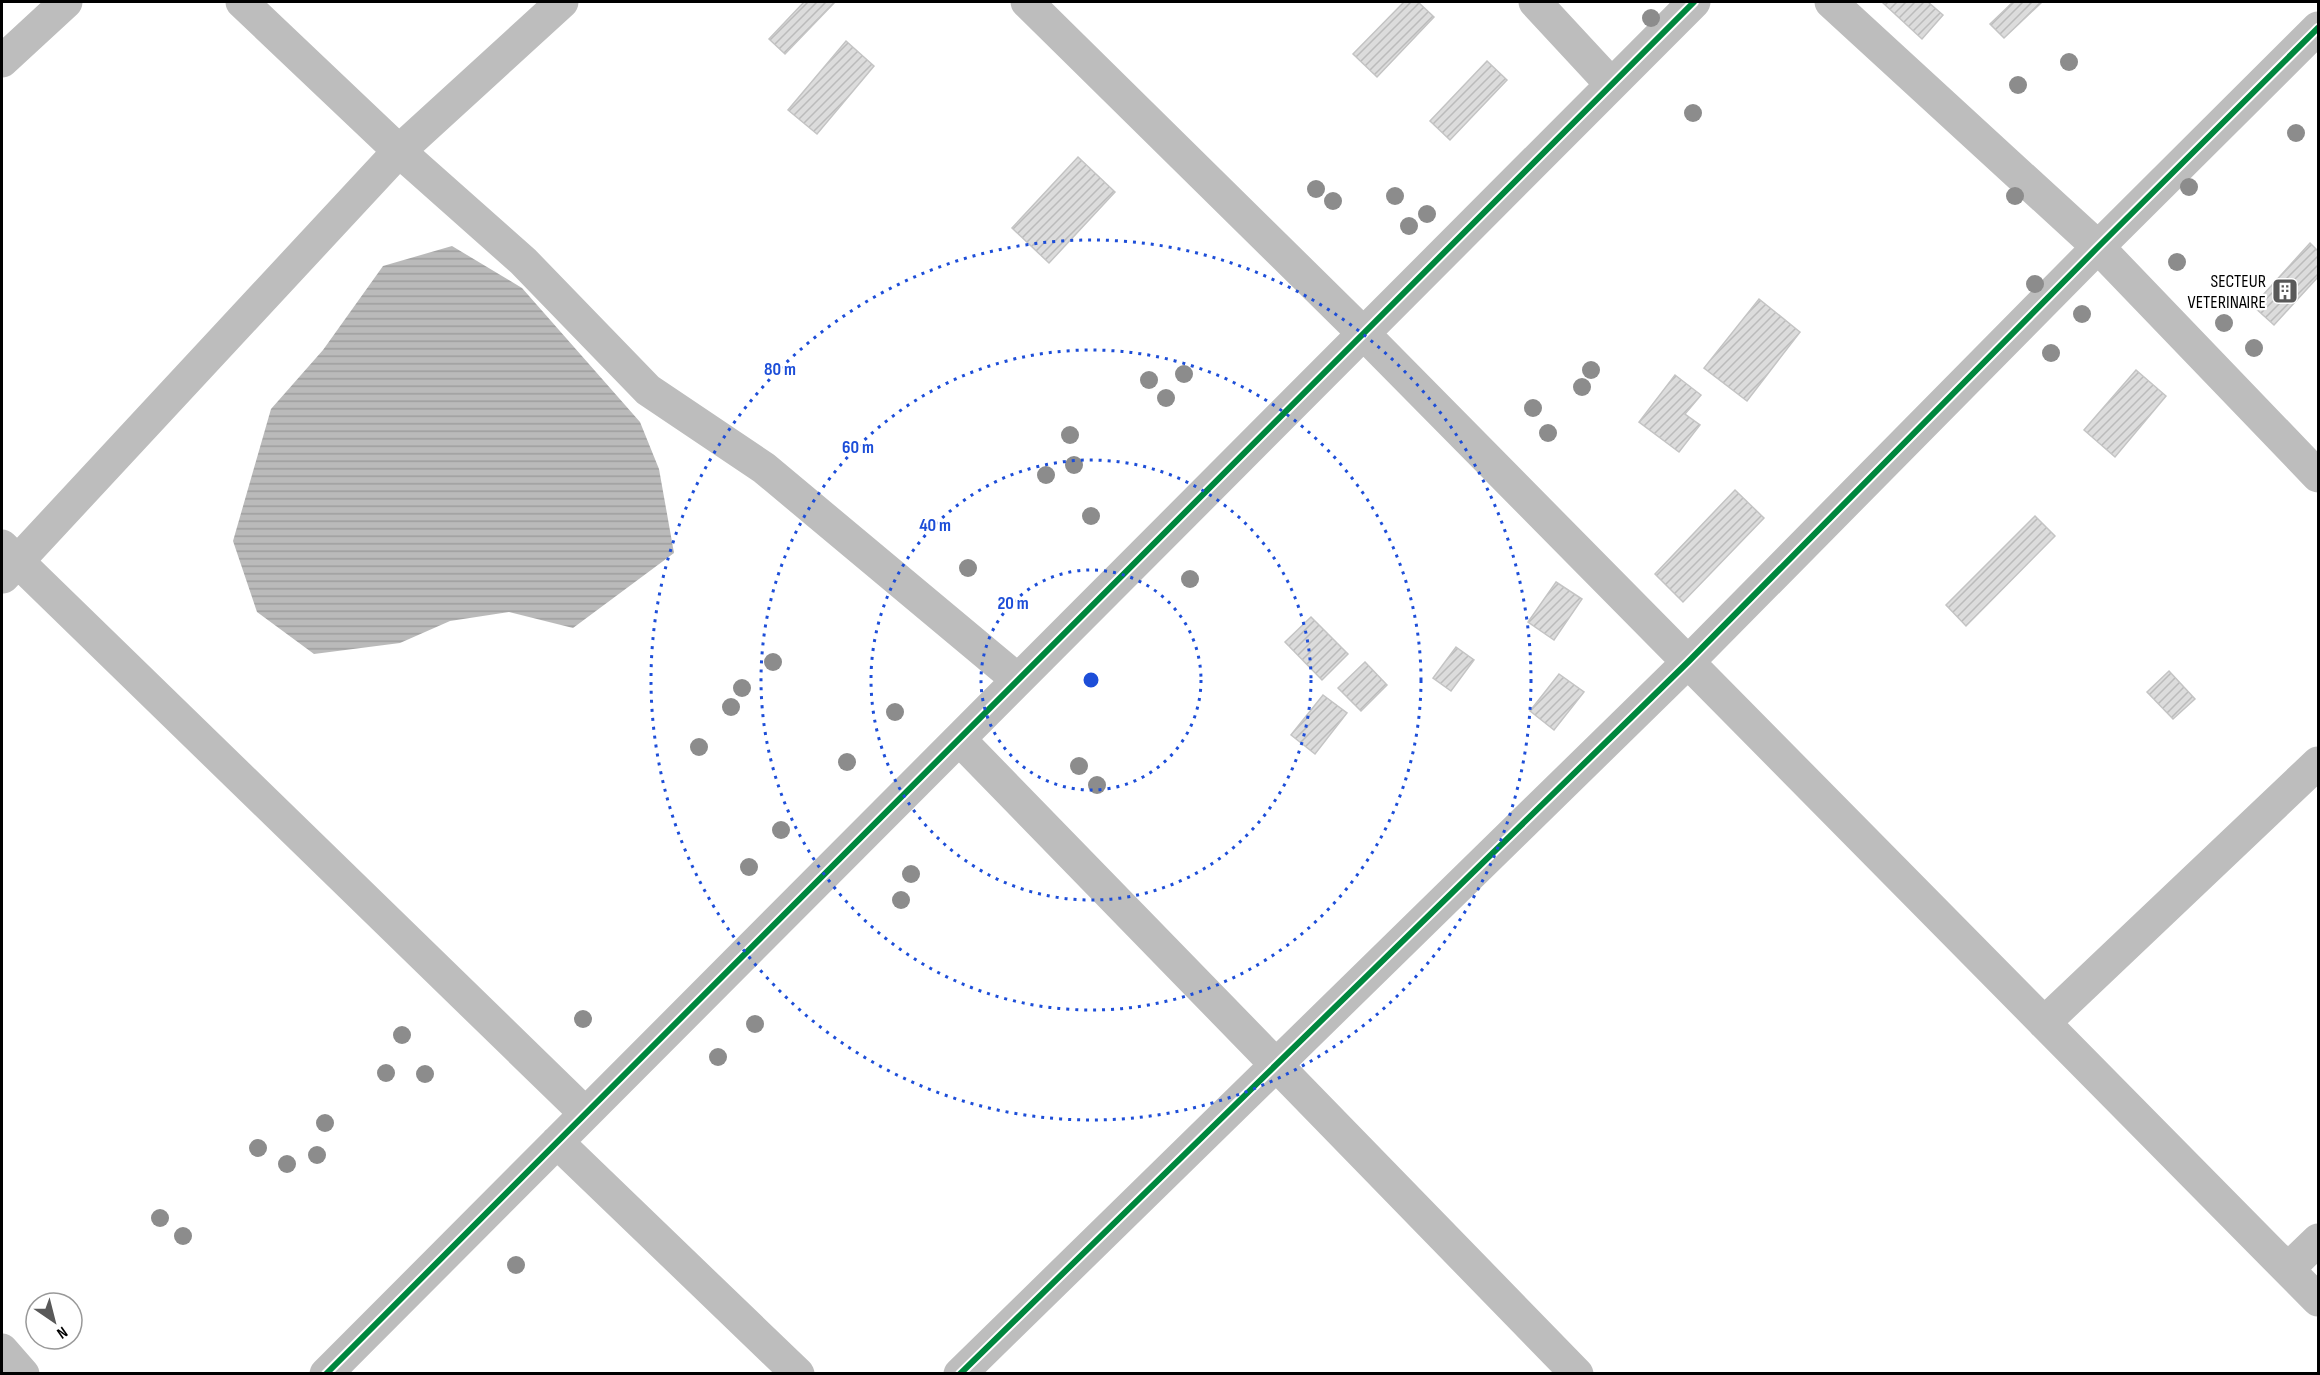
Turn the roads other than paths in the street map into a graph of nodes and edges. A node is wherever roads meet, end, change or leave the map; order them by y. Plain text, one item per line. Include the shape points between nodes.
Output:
1 (66, 2) edge
2 (242, 2) edge
3 (562, 2) edge
4 (1028, 2) edge
5 (1535, 2) edge
6 (1694, 2) edge
7 (1831, 2) edge
8 (2319, 28) edge
9 (2, 61) edge
10 (1611, 84) junction
11 (399, 151) junction
12 (2098, 247) junction
13 (1363, 333) junction
14 (2319, 476) edge
15 (7, 562) edge
16 (1688, 662) junction
17 (1018, 680) junction
18 (959, 739) junction
19 (2319, 763) edge
20 (2044, 1023) junction
21 (1275, 1063) junction
22 (585, 1113) junction
23 (557, 1142) junction
24 (2319, 1240) edge
25 (2288, 1269) junction
26 (2319, 1300) edge
27 (2, 1350) edge
28 (23, 1374) edge
29 (326, 1374) edge
30 (798, 1374) edge
31 (960, 1374) edge
32 (1577, 1374) edge

1 - 9 street
2 - 11 street
3 - 11 street
4 - 13 street
5 - 10 street
6 - 10 street
7 - 12 street
8 - 12 street
10 - 13 street
11 - 15 street
11 - 17 street via 523,261 648,390 764,468
12 - 14 street
12 - 16 street
13 - 16 street
13 - 17 street
15 - 22 street
16 - 20 street
16 - 21 street
17 - 18 street
18 - 21 street
18 - 22 street
19 - 20 street
20 - 25 street
21 - 31 street
21 - 32 street
22 - 23 street
23 - 29 street
23 - 30 street
24 - 25 street
25 - 26 street
27 - 28 street

